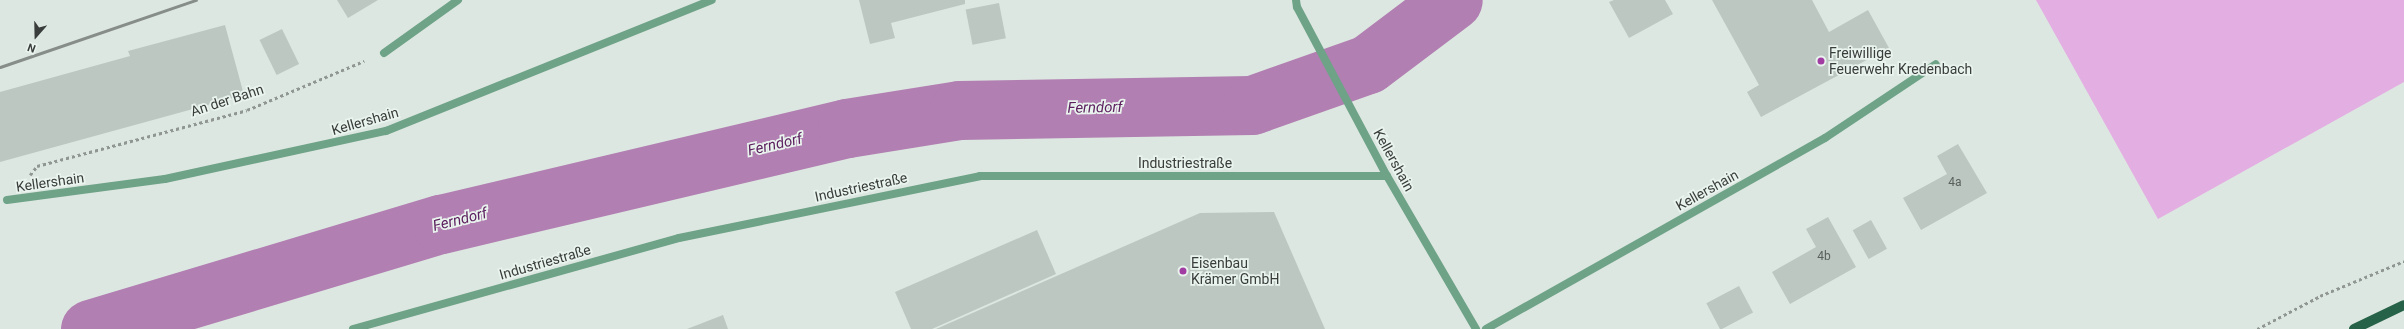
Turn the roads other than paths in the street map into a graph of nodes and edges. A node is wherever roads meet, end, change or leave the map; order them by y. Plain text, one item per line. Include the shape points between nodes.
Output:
1 (458, 0) edge
2 (712, 0) edge
3 (1296, 0) edge
4 (384, 53) road end
5 (1936, 64) dead end
6 (1387, 176) junction
7 (7, 200) road end
8 (2404, 304) edge
9 (353, 329) edge
10 (1476, 329) edge
11 (1486, 329) edge
12 (2354, 329) edge

1 - 4 street
2 - 7 street, Kellershain via 386,131 164,180
3 - 6 street, Kellershain
5 - 11 street, Kellershain via 1825,138
6 - 9 street, Industriestraße via 980,176 679,238
6 - 10 street, Kellershain
8 - 12 main road

